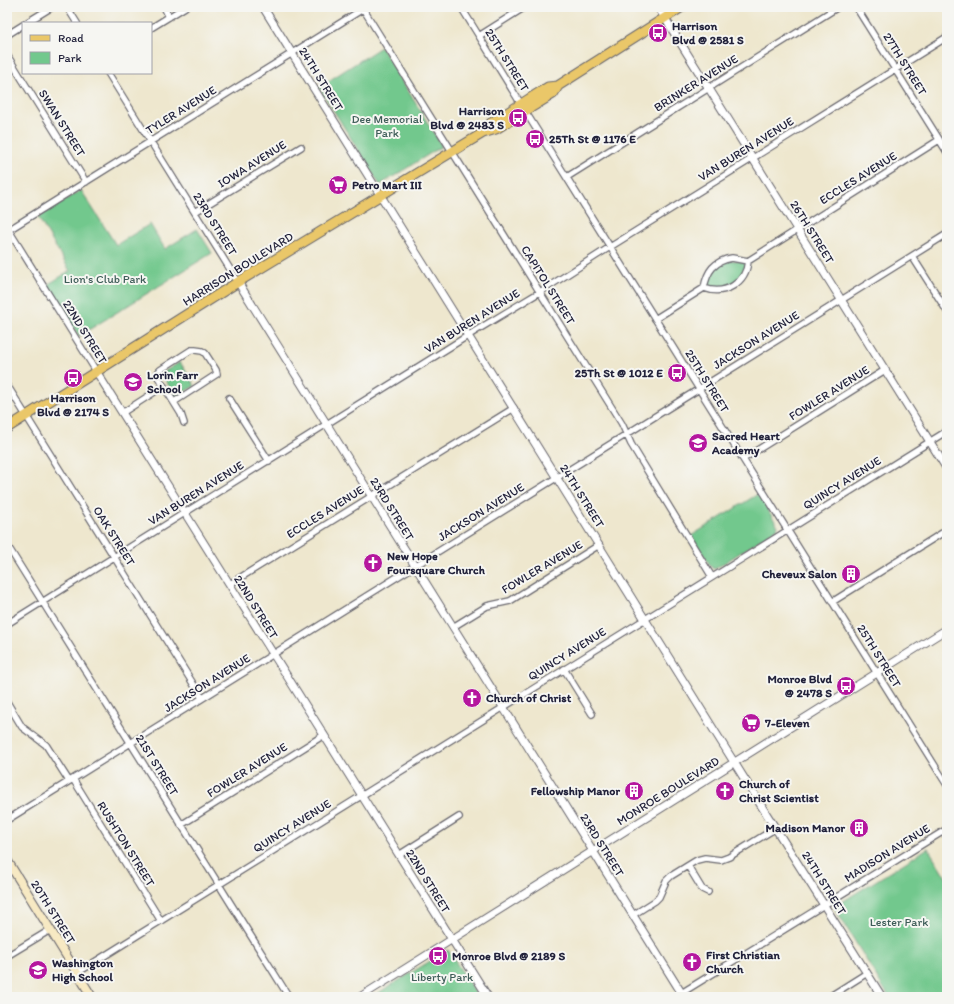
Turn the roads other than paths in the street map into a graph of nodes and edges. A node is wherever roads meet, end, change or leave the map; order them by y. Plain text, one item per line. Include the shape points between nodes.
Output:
1 (52, 7) edge
2 (67, 7) edge
3 (164, 7) edge
4 (185, 7) edge
5 (263, 7) edge
6 (461, 7) edge
7 (525, 7) edge
8 (658, 7) edge
9 (682, 7) edge
10 (838, 7) edge
11 (856, 7) edge
12 (364, 8) edge
13 (170, 16) junction
14 (665, 18) junction
15 (28, 22) edge
16 (76, 22) edge
17 (22, 26) edge
18 (152, 27) edge
19 (7, 35) edge
20 (479, 36) junction
21 (947, 37) edge
22 (292, 53) junction
23 (7, 55) edge
24 (895, 69) junction
25 (109, 74) edge
26 (709, 88) junction
27 (523, 107) junction
28 (939, 140) junction
29 (151, 142) junction
30 (301, 147) dead end
31 (452, 152) junction
32 (947, 152) edge
33 (753, 158) junction
34 (567, 177) junction
35 (86, 182) junction
36 (380, 195) junction
37 (195, 212) junction
38 (8, 230) edge
39 (798, 230) junction
40 (947, 234) edge
41 (610, 247) junction
42 (912, 256) junction
43 (748, 261) junction
44 (238, 282) junction
45 (704, 288) junction
46 (540, 292) junction
47 (842, 300) junction
48 (947, 311) edge
49 (655, 319) junction
50 (468, 336) junction
51 (885, 370) junction
52 (96, 371) junction
53 (7, 385) edge
54 (164, 386) junction
55 (699, 388) junction
56 (229, 398) dead end
57 (174, 402) junction
58 (514, 408) junction
59 (122, 413) junction
60 (26, 416) junction
61 (184, 423) dead end
62 (327, 425) junction
63 (7, 428) edge
64 (947, 431) edge
65 (626, 434) junction
66 (930, 441) junction
67 (743, 459) junction
68 (269, 461) junction
69 (947, 469) edge
70 (557, 477) junction
71 (371, 496) junction
72 (185, 513) junction
73 (787, 530) junction
74 (947, 530) edge
75 (7, 545) edge
76 (600, 545) junction
77 (114, 557) junction
78 (415, 567) junction
79 (712, 576) junction
80 (230, 584) junction
81 (43, 602) junction
82 (832, 602) junction
83 (645, 619) junction
84 (7, 624) edge
85 (453, 627) junction
86 (947, 629) edge
87 (273, 655) junction
88 (564, 669) junction
89 (877, 673) junction
90 (202, 698) junction
91 (7, 702) edge
92 (503, 707) junction
93 (592, 714) dead end
94 (324, 735) junction
95 (130, 743) junction
96 (734, 762) junction
97 (71, 780) junction
98 (947, 785) edge
99 (362, 795) junction
100 (459, 817) dead end
101 (7, 820) edge
102 (181, 824) junction
103 (776, 828) junction
104 (947, 829) edge
105 (593, 851) junction
106 (399, 855) junction
107 (7, 860) edge
108 (688, 866) junction
109 (219, 884) junction
110 (708, 892) dead end
111 (825, 905) junction
112 (633, 915) junction
113 (161, 921) junction
114 (50, 930) junction
115 (451, 939) junction
116 (7, 956) edge
117 (77, 973) junction
118 (867, 973) junction
119 (680, 996) edge
120 (92, 997) edge
121 (289, 997) edge
122 (360, 997) edge
123 (488, 997) edge
124 (829, 997) edge
125 (882, 997) edge

1 - 15 street
2 - 16 street
3 - 13 street
4 - 13 street
5 - 22 street, 24TH STREET
6 - 20 street, 25TH STREET
7 - 20 street
8 - 14 street, 26TH STREET
9 - 14 main road, HARRISON BOULEVARD
10 - 26 street, BRINKER AVENUE
11 - 24 street, 27TH STREET
12 - 22 street, TYLER AVENUE
12 - 31 street, CAPITOL STREET
13 - 18 street
14 - 26 street, 26TH STREET
14 - 27 main road, HARRISON BOULEVARD via 558,86 548,87
17 - 19 street
20 - 27 street, 25TH STREET
21 - 24 street, VAN BUREN AVENUE
22 - 29 street, TYLER AVENUE
22 - 36 street, 24TH STREET
23 - 35 street, SWAN STREET
24 - 28 street, 27TH STREET
24 - 33 street, VAN BUREN AVENUE
25 - 29 street, 23RD STREET
26 - 33 street, 26TH STREET
26 - 34 street, BRINKER AVENUE
27 - 31 main road, HARRISON BOULEVARD via 496,129 483,133
27 - 34 street, 25TH STREET
28 - 32 street, 27TH STREET
28 - 39 street, ECCLES AVENUE
29 - 35 street, TYLER AVENUE
29 - 37 street, 23RD STREET
30 - 37 street, IOWA AVENUE
31 - 36 main road, HARRISON BOULEVARD
31 - 46 street, CAPITOL STREET
33 - 39 street, 26TH STREET
33 - 41 street, VAN BUREN AVENUE
34 - 41 street, 25TH STREET
35 - 38 street, TYLER AVENUE
36 - 44 main road, HARRISON BOULEVARD
36 - 50 street, 24TH STREET
37 - 44 street, 23RD STREET
38 - 52 street, 22ND STREET
39 - 43 street, ECCLES AVENUE
39 - 47 street, 26TH STREET
40 - 42 street, JACKSON AVENUE
41 - 46 street, VAN BUREN AVENUE
41 - 49 street, 25TH STREET
42 - 47 street, JACKSON AVENUE
42 - 48 street
43 - 45 street via 744,275 736,285 720,291
43 - 45 street via 732,258 721,261 709,270
44 - 52 main road, HARRISON BOULEVARD
44 - 62 street, 23RD STREET
45 - 49 street
46 - 50 street, VAN BUREN AVENUE
46 - 65 street, CAPITOL STREET
47 - 51 street, 26TH STREET
47 - 55 street, JACKSON AVENUE
49 - 55 street, 25TH STREET
50 - 58 street, 24TH STREET
50 - 62 street, VAN BUREN AVENUE
51 - 66 street, 26TH STREET
51 - 67 street, FOWLER AVENUE
52 - 59 street, 22ND STREET
52 - 60 main road, HARRISON BOULEVARD
53 - 60 street, OAK STREET
54 - 57 street
54 - 57 street via 158,371 192,350 205,353 217,374
54 - 59 street
55 - 65 street, JACKSON AVENUE
55 - 67 street, 25TH STREET
56 - 68 street
57 - 61 street via 182,414
58 - 70 street, 24TH STREET
58 - 71 street, ECCLES AVENUE
59 - 72 street, 22ND STREET
60 - 63 main road, HARRISON BOULEVARD
60 - 77 street, OAK STREET
62 - 68 street, VAN BUREN AVENUE
62 - 71 street, 23RD STREET
64 - 66 street, QUINCY AVENUE
65 - 70 street, JACKSON AVENUE
65 - 79 street, CAPITOL STREET
66 - 69 street, 26TH STREET
66 - 73 street, QUINCY AVENUE
67 - 73 street, 25TH STREET
68 - 72 street, VAN BUREN AVENUE
70 - 76 street, 24TH STREET
70 - 78 street, JACKSON AVENUE
71 - 78 street, 23RD STREET
71 - 80 street, ECCLES AVENUE
72 - 77 street, VAN BUREN AVENUE
72 - 80 street, 22ND STREET
73 - 79 street, QUINCY AVENUE
73 - 82 street, 25TH STREET
74 - 82 street
75 - 81 street, 21ST STREET
76 - 83 street, 24TH STREET
76 - 85 street, FOWLER AVENUE via 510,601 487,606
77 - 81 street, VAN BUREN AVENUE
77 - 90 street, OAK STREET
78 - 85 street, 23RD STREET
78 - 87 street, JACKSON AVENUE
79 - 83 street, QUINCY AVENUE
80 - 87 street, 22ND STREET
81 - 84 street, VAN BUREN AVENUE
81 - 95 street, 21ST STREET
82 - 89 street, 25TH STREET
83 - 88 street, QUINCY AVENUE
83 - 96 street, 24TH STREET
85 - 92 street, 23RD STREET
86 - 89 street, MONROE BOULEVARD
87 - 90 street, JACKSON AVENUE
87 - 94 street, 22ND STREET
88 - 92 street, QUINCY AVENUE
88 - 93 street
89 - 96 street, MONROE BOULEVARD
89 - 98 street, 25TH STREET
90 - 95 street, JACKSON AVENUE
91 - 97 street, RUSHTON STREET via 22,727 46,745
92 - 99 street, QUINCY AVENUE
92 - 105 street, 23RD STREET
94 - 99 street, 22ND STREET
94 - 102 street, FOWLER AVENUE
95 - 97 street, JACKSON AVENUE
95 - 102 street, 21ST STREET
96 - 103 street, 24TH STREET
96 - 105 street, MONROE BOULEVARD
97 - 101 street, JACKSON AVENUE
97 - 113 street, RUSHTON STREET
99 - 106 street, 22ND STREET
99 - 109 street, QUINCY AVENUE
100 - 106 street
102 - 109 street, 21ST STREET
103 - 108 street via 730,857 721,860 705,858
103 - 111 street, 24TH STREET
104 - 111 street, MADISON AVENUE
105 - 112 street, 23RD STREET
105 - 115 street, MONROE BOULEVARD
106 - 115 street, 22ND STREET
107 - 114 main road, 20TH STREET
108 - 110 street via 702,889
108 - 112 street via 666,881 659,897
109 - 113 street, QUINCY AVENUE
109 - 121 street, 21ST STREET
111 - 118 street, 24TH STREET
111 - 119 street, MADISON AVENUE
112 - 119 street, 23RD STREET
113 - 117 street, QUINCY AVENUE
114 - 116 street
114 - 117 main road, 20TH STREET
115 - 122 street, MONROE BOULEVARD
115 - 123 street, 22ND STREET
117 - 120 main road, 20TH STREET
118 - 124 street
118 - 125 street, 24TH STREET

